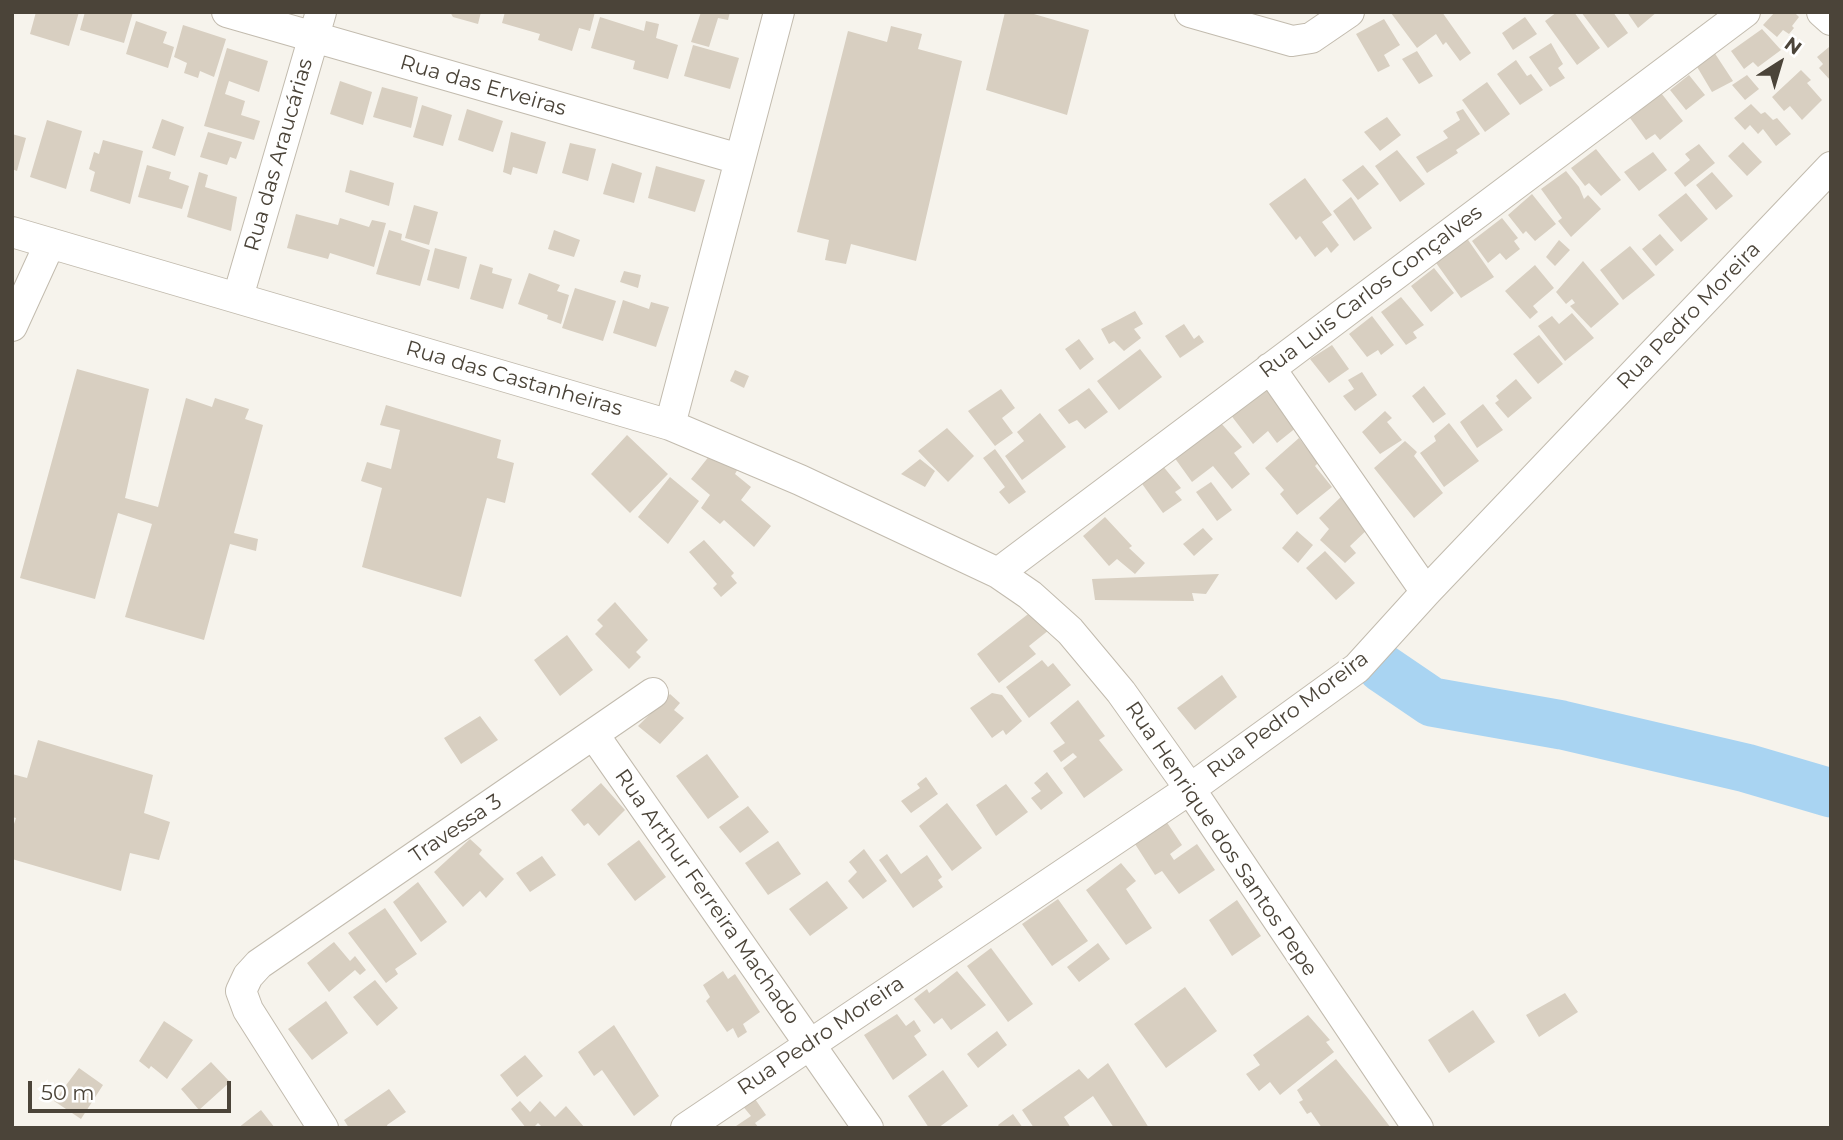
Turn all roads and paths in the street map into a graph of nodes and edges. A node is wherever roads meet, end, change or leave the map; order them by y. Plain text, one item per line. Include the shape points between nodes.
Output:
1 (227, 12) edge
2 (779, 12) edge
3 (1190, 12) edge
4 (1349, 12) edge
5 (1745, 12) edge
6 (1822, 12) edge
7 (1831, 20) edge
8 (317, 25) edge
9 (739, 159) junction
10 (1831, 167) edge
11 (12, 232) edge
12 (50, 243) junction
13 (238, 297) junction
14 (12, 326) edge
15 (1270, 368) junction
16 (670, 425) junction
17 (998, 573) junction
18 (1426, 592) junction
19 (653, 693) dead end
20 (594, 735) junction
21 (1190, 789) junction
22 (808, 1044) junction
23 (323, 1128) edge
24 (686, 1128) edge
25 (868, 1128) edge
26 (1418, 1128) edge

1 - 8 street, Rua das Erveiras
2 - 9 street
3 - 4 street via 1292,41 1311,38
5 - 15 street, Rua Luis Carlos Gonçalves
6 - 7 street
8 - 9 street, Rua das Erveiras
8 - 13 street, Rua das Araucárias
9 - 16 street
10 - 18 street, Rua Pedro Moreira
11 - 12 street, Rua das Castanheiras
12 - 13 street, Rua das Castanheiras
12 - 14 street
13 - 16 street, Rua das Castanheiras
15 - 17 street, Rua Luis Carlos Gonçalves
15 - 18 street
16 - 17 street, Rua das Castanheiras
17 - 21 street, Rua Henrique dos Santos Pepe via 1070,631 1121,692
18 - 21 street, Rua Pedro Moreira via 1357,668
19 - 20 street, Travessa 3
20 - 22 street, Rua Arthur Ferreira Machado
20 - 23 street, Travessa 3 via 259,964 248,976 241,991 247,1010
21 - 22 street, Rua Pedro Moreira
21 - 26 street, Rua Henrique dos Santos Pepe
22 - 24 street, Rua Pedro Moreira
22 - 25 street, Rua Arthur Ferreira Machado

